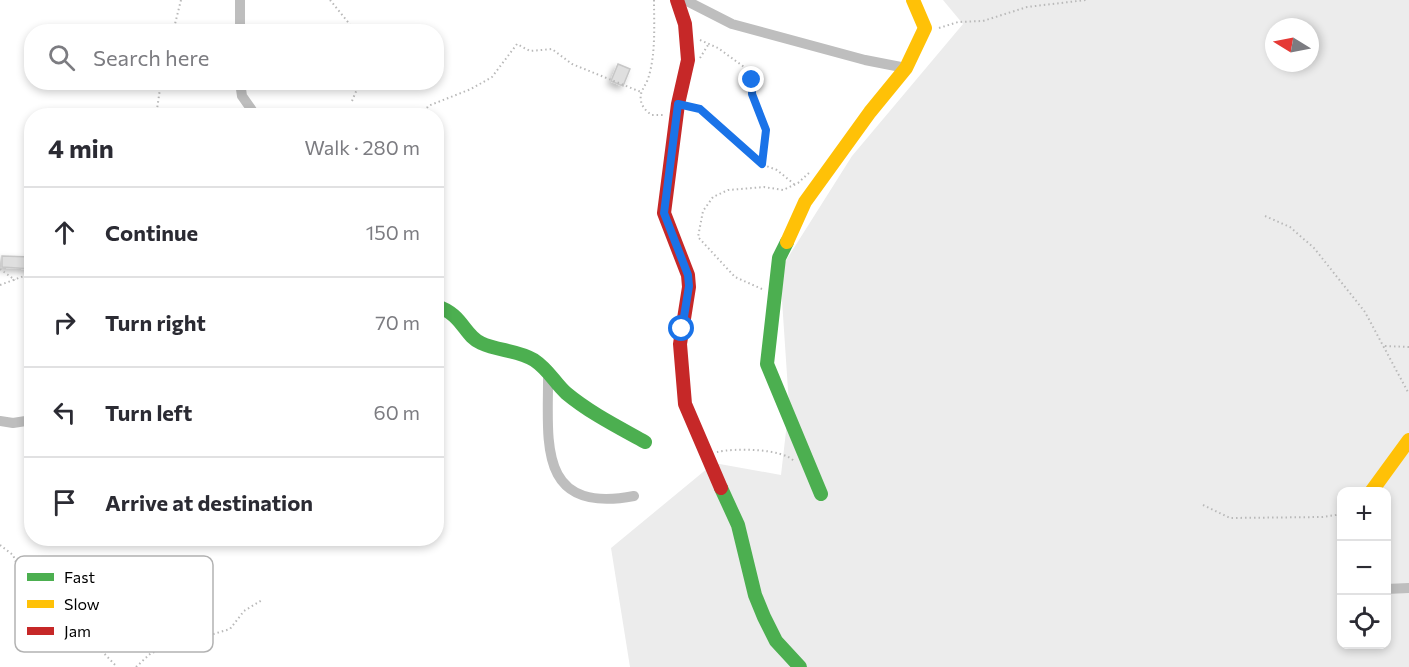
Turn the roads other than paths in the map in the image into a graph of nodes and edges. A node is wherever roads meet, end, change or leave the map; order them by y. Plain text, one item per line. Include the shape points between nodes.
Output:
1 (240, 0) edge
2 (677, 0) edge
3 (686, 0) edge
4 (913, 0) edge
5 (240, 24) edge
6 (906, 68) junction
7 (241, 90) edge
8 (250, 108) edge
9 (444, 308) edge
10 (548, 370) junction
11 (0, 421) edge
12 (24, 421) edge
13 (1409, 440) edge
14 (645, 442) dead end
15 (1375, 487) edge
16 (821, 494) dead end
17 (633, 496) dead end
18 (1409, 588) edge
19 (1391, 589) edge
20 (800, 667) edge

1 - 5 street
2 - 20 street via 688,60 664,213 688,275 680,344 685,405 738,525 764,616 776,641
3 - 6 street via 732,24
4 - 6 street via 925,28
6 - 16 street via 834,160 795,219 779,258 767,364
7 - 8 street
9 - 10 street via 450,310 479,343 515,351
10 - 14 street via 571,396
10 - 17 street via 549,458 556,476 594,499
11 - 12 street
13 - 15 street
18 - 19 street

